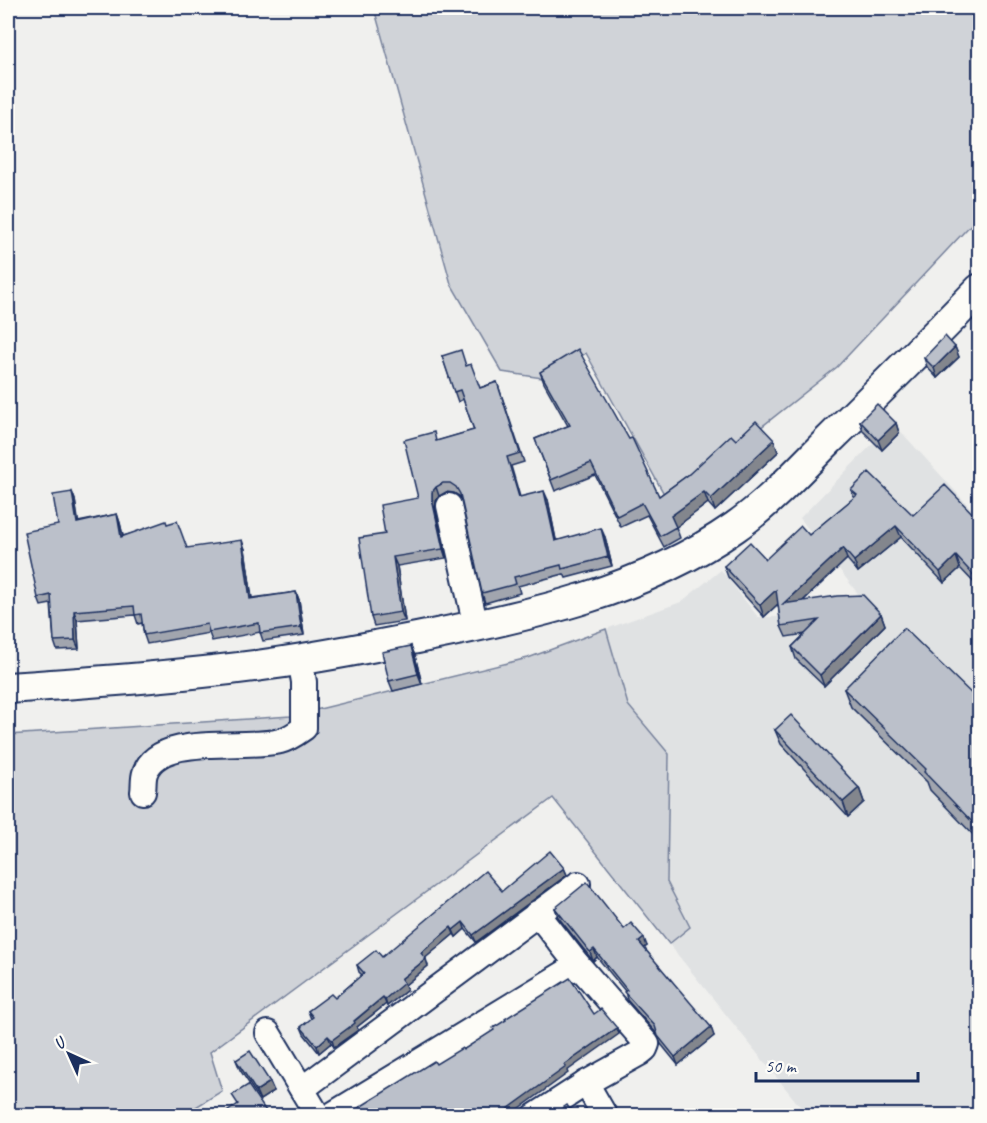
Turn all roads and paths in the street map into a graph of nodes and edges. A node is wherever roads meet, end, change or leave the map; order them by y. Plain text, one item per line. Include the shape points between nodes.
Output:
1 (980, 289) edge
2 (449, 506) dead end
3 (476, 627) junction
4 (300, 659) junction
5 (8, 688) edge
6 (143, 792) dead end
7 (578, 884) dead end
8 (537, 913) junction
9 (578, 965) junction
10 (268, 1033) dead end
11 (586, 1083) junction
12 (302, 1089) junction
13 (318, 1116) edge
14 (330, 1116) edge
15 (535, 1116) edge
16 (605, 1116) edge

1 - 3 street via 797,472 737,525 650,574
2 - 3 street
3 - 4 street
4 - 5 street via 185,674
4 - 6 street via 304,728 281,741 190,746 165,752 145,773
7 - 8 street
8 - 9 street
8 - 12 street
9 - 11 street via 647,1044 640,1053
9 - 14 street
10 - 12 street
11 - 15 street
11 - 16 street
12 - 13 street

